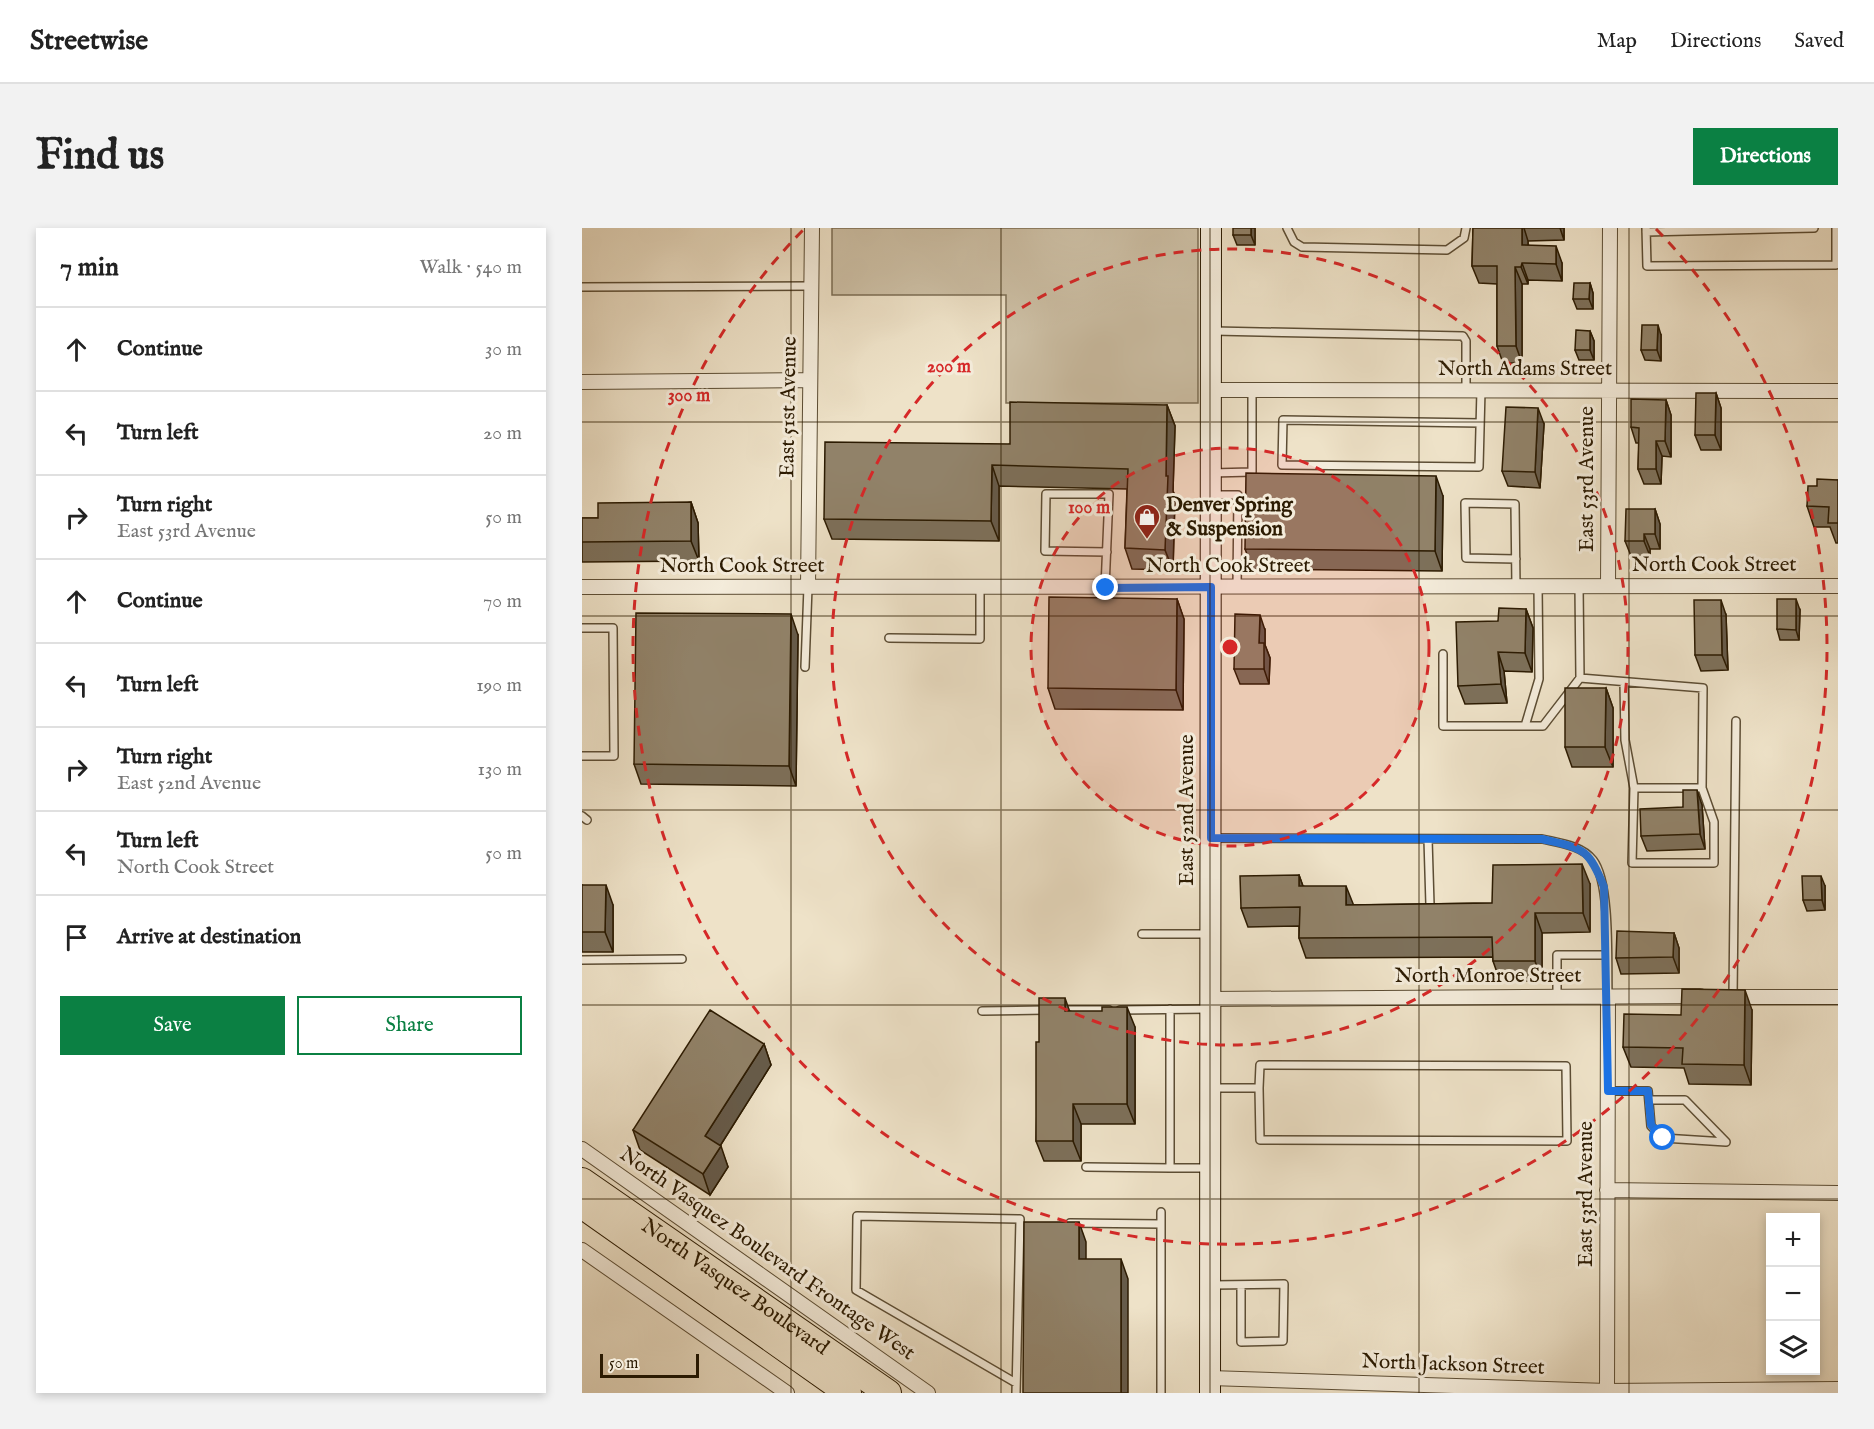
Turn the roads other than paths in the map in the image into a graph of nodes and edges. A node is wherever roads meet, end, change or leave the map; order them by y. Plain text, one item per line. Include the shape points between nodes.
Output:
1 (812, 228) edge
2 (1211, 228) edge
3 (1287, 228) edge
4 (1466, 228) edge
5 (1610, 228) edge
6 (1814, 228) edge
7 (1836, 228) edge
8 (1646, 230) edge
9 (811, 286) junction
10 (582, 287) edge
11 (1211, 331) junction
12 (810, 380) junction
13 (582, 382) edge
14 (1211, 390) junction
15 (1252, 390) junction
16 (1466, 390) junction
17 (1481, 390) junction
18 (1609, 390) junction
19 (1838, 391) edge
20 (1480, 423) junction
21 (1211, 473) junction
22 (1211, 495) junction
23 (1107, 552) junction
24 (1516, 559) junction
25 (1516, 586) junction
26 (1538, 586) junction
27 (1579, 586) junction
28 (1608, 586) junction
29 (1838, 586) edge
30 (582, 587) edge
31 (808, 587) junction
32 (980, 587) junction
33 (1211, 587) junction
34 (1237, 587) junction
35 (1106, 588) junction
36 (582, 628) edge
37 (889, 638) dead end
38 (1443, 654) dead end
39 (805, 667) dead end
40 (1580, 678) junction
41 (1624, 682) junction
42 (1736, 721) dead end
43 (1525, 726) junction
44 (582, 756) edge
45 (1634, 788) junction
46 (1702, 788) junction
47 (1211, 838) junction
48 (1428, 838) junction
49 (1430, 905) edge
50 (1142, 934) dead end
51 (1210, 934) junction
52 (1606, 955) junction
53 (682, 958) dead end
54 (582, 960) edge
55 (1557, 996) junction
56 (1608, 996) junction
57 (1721, 996) junction
58 (1838, 997) edge
59 (1210, 1004) junction
60 (1170, 1009) junction
61 (982, 1011) dead end
62 (1210, 1088) junction
63 (1259, 1088) junction
64 (1608, 1091) junction
65 (1649, 1100) junction
66 (582, 1149) edge
67 (1086, 1167) dead end
68 (1170, 1168) junction
69 (1210, 1168) junction
70 (582, 1181) edge
71 (1607, 1190) junction
72 (1838, 1193) edge
73 (582, 1205) edge
74 (1161, 1212) dead end
75 (1020, 1223) junction
76 (1031, 1223) edge
77 (1067, 1224) edge
78 (1161, 1224) junction
79 (582, 1250) edge
80 (1210, 1285) junction
81 (1241, 1285) junction
82 (1016, 1383) junction
83 (1210, 1386) edge
84 (1838, 1389) edge
85 (1727, 1391) edge
86 (1607, 1392) edge
87 (787, 1393) edge
88 (848, 1393) edge
89 (888, 1393) edge
90 (928, 1393) edge
91 (1016, 1393) edge
92 (1161, 1393) edge

1 - 9 street, East 51st Avenue
2 - 11 street, East 52nd Avenue
3 - 4 lane via 1294,242 1302,247 1447,250 1464,238
5 - 18 street, East 53rd Avenue
6 - 8 lane
7 - 8 lane via 1836,265 1647,266
9 - 10 lane
9 - 12 street, East 51st Avenue
11 - 14 street, East 52nd Avenue
11 - 16 lane via 1463,336
12 - 13 street
12 - 31 street, East 51st Avenue
14 - 15 street, North Adams Street
14 - 21 street, East 52nd Avenue
15 - 16 street, North Adams Street
15 - 21 lane via 1252,472
16 - 17 street, North Adams Street
17 - 18 street, North Adams Street
17 - 20 lane
18 - 19 street, North Adams Street
18 - 28 street, East 53rd Avenue
20 - 20 lane via 1479,467 1282,465 1283,420
21 - 22 street, East 52nd Avenue
22 - 33 street, East 52nd Avenue
22 - 34 lane via 1238,495
23 - 23 lane via 1108,494 1046,494 1045,551
23 - 35 lane
24 - 24 lane via 1515,504 1465,503 1466,558
24 - 25 lane
25 - 26 street, North Cook Street
25 - 34 street, North Cook Street
26 - 27 street, North Cook Street
26 - 43 lane via 1539,679
27 - 28 street, North Cook Street
27 - 40 lane
28 - 29 street, North Cook Street
30 - 31 street, North Cook Street
31 - 32 street, North Cook Street
31 - 39 lane
32 - 35 street, North Cook Street
32 - 37 lane via 980,639
33 - 34 street, North Cook Street
33 - 35 street, North Cook Street
33 - 47 street, East 52nd Avenue
36 - 44 lane via 613,628 614,756
38 - 43 lane via 1443,726
40 - 41 lane
40 - 43 lane via 1543,726
41 - 45 lane via 1625,740
41 - 46 lane via 1703,688
42 - 57 lane
45 - 46 lane
45 - 46 lane via 1632,863 1714,863 1714,822
47 - 48 lane
47 - 51 street, East 52nd Avenue
48 - 49 lane
48 - 52 lane via 1542,839 1575,847 1593,860 1604,887
50 - 51 lane
51 - 59 street, East 52nd Avenue
52 - 55 lane via 1557,956
52 - 56 lane
53 - 54 lane
55 - 56 street, North Monroe Street
55 - 59 street, North Monroe Street
56 - 57 street, North Monroe Street
56 - 64 street, East 53rd Avenue
57 - 58 street, North Monroe Street
59 - 60 lane
59 - 62 street, East 52nd Avenue
60 - 61 lane
60 - 68 lane
62 - 63 lane
62 - 69 street, East 52nd Avenue
63 - 63 lane via 1260,1065 1566,1066 1567,1141 1260,1140
64 - 65 lane via 1648,1091
64 - 71 street, East 53rd Avenue
65 - 65 lane via 1651,1125 1663,1138 1726,1142 1685,1100
66 - 90 street, North Vasquez Boulevard Frontage West
67 - 68 lane
68 - 69 lane
69 - 80 street, East 52nd Avenue
70 - 89 highway, North Vasquez Boulevard
71 - 72 street
71 - 86 street, East 53rd Avenue
73 - 88 highway, North Vasquez Boulevard
74 - 78 lane
75 - 76 lane
75 - 82 lane
75 - 82 lane via 1020,1219 857,1216 856,1290
77 - 78 lane
78 - 92 lane
79 - 87 street
80 - 81 lane
80 - 83 street, East 52nd Avenue
81 - 81 lane via 1284,1284 1283,1341 1241,1342
82 - 91 lane
83 - 86 street, North Jackson Street
84 - 85 street, North Jackson Street
85 - 86 street, North Jackson Street

